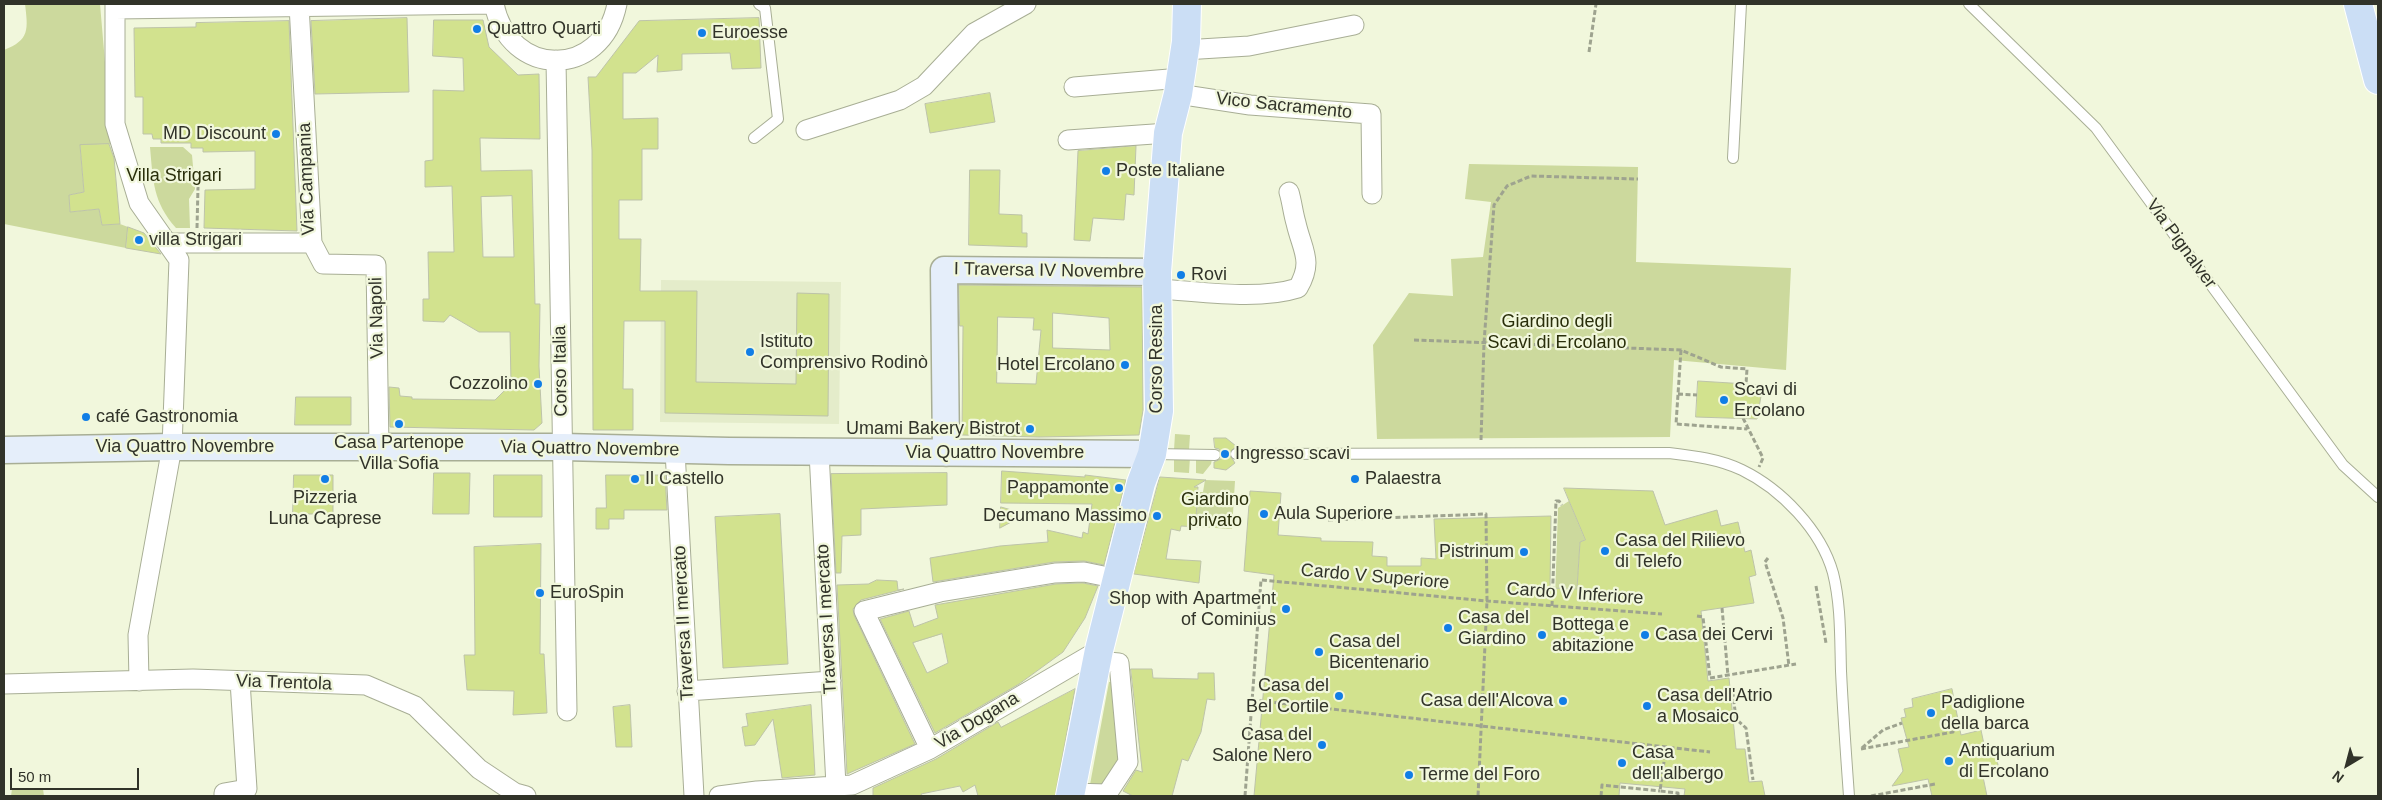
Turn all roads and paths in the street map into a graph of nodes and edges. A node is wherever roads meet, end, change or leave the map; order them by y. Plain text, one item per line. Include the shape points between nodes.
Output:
1 (407, 4) edge
2 (494, 4) edge
3 (617, 4) edge
4 (759, 4) edge
5 (1026, 4) edge
6 (1187, 4) edge
7 (1596, 4) edge
8 (1741, 4) edge
9 (1970, 4) edge
10 (2358, 4) edge
11 (201, 5) edge
12 (277, 5) edge
13 (115, 6) edge
14 (299, 6) junction
15 (1354, 25) dead end
16 (1184, 50) junction
17 (1589, 52) dead end
18 (556, 60) junction
19 (2378, 80) edge
20 (1179, 86) junction
21 (1074, 88) dead end
22 (806, 130) dead end
23 (1168, 134) junction
24 (754, 138) dead end
25 (1068, 140) dead end
26 (1733, 158) dead end
27 (1638, 179) dead end
28 (198, 187) dead end
29 (1290, 192) dead end
30 (1372, 194) dead end
31 (169, 243) junction
32 (197, 243) junction
33 (312, 243) junction
34 (1157, 281) junction
35 (1414, 340) dead end
36 (1484, 343) junction
37 (1681, 350) junction
38 (1746, 384) dead end
39 (1678, 394) junction
40 (1697, 395) dead end
41 (1743, 418) dead end
42 (1747, 429) junction
43 (4, 439) edge
44 (172, 447) junction
45 (378, 447) junction
46 (563, 447) junction
47 (16, 449) edge
48 (675, 450) junction
49 (818, 452) junction
50 (1480, 452) junction
51 (946, 453) junction
52 (1152, 454) junction
53 (1236, 454) dead end
54 (1215, 455) dead end
55 (1754, 476) junction
56 (2378, 497) edge
57 (1562, 505) dead end
58 (1328, 520) dead end
59 (1768, 558) dead end
60 (1118, 579) junction
61 (1487, 601) junction
62 (1552, 606) junction
63 (1722, 608) dead end
64 (1662, 614) dead end
65 (1696, 616) dead end
66 (1098, 655) junction
67 (1796, 664) dead end
68 (1789, 666) junction
69 (1728, 676) junction
70 (139, 681) junction
71 (240, 681) junction
72 (831, 681) junction
73 (4, 684) edge
74 (687, 691) junction
75 (1731, 693) dead end
76 (1252, 700) junction
77 (567, 711) dead end
78 (1902, 723) dead end
79 (1951, 723) dead end
80 (1482, 725) junction
81 (1666, 746) junction
82 (930, 749) junction
83 (1861, 749) junction
84 (1710, 752) dead end
85 (1846, 762) junction
86 (1752, 780) dead end
87 (1935, 784) dead end
88 (848, 789) edge
89 (1660, 791) junction
90 (1070, 794) edge
91 (224, 796) edge
92 (526, 796) edge
93 (694, 796) edge
94 (719, 796) edge
95 (1245, 796) edge
96 (1478, 796) edge
97 (1601, 796) edge
98 (1678, 796) edge
99 (1849, 796) edge
100 (1871, 796) edge

1 - 2 street
1 - 14 street
2 - 18 street via 499,24 510,41 531,55
3 - 18 street via 614,18 600,42 581,55
4 - 24 lane via 764,8 778,119
5 - 22 street via 974,33 924,86 900,100
6 - 16 main road, Corso Resina
7 - 17 path
8 - 26 lane
9 - 56 lane, Via Pignalver via 2096,128 2343,465
10 - 19 main road
11 - 12 street
11 - 13 street
12 - 14 street
13 - 31 street via 115,124 140,203
14 - 33 street, Via Campania
15 - 16 street via 1249,46
16 - 20 main road, Corso Resina
18 - 46 street, Corso Italia
20 - 21 street
20 - 23 main road, Corso Resina
20 - 30 street, Vico Sacramento via 1250,105 1371,114
23 - 25 street
23 - 34 main road, Corso Resina
27 - 36 path via 1531,176 1507,186 1494,205
28 - 32 path
29 - 34 street via 1296,225 1305,249 1305,275 1298,288 1284,292 1240,293
31 - 32 street, Via Campania
31 - 44 street via 179,260
32 - 33 street, Via Campania
33 - 45 street, Via Napoli via 323,264 376,266
34 - 51 street, I Traversa IV Novembre via 944,270
34 - 52 main road, Corso Resina via 1159,410
35 - 36 path
36 - 37 path
36 - 50 path
37 - 38 path via 1720,367 1747,369
37 - 39 path
39 - 40 path
39 - 42 path via 1676,424
41 - 42 path
42 - 55 path via 1763,458
43 - 47 street, Via Quattro Novembre
44 - 45 street, Via Quattro Novembre
44 - 47 street, Via Quattro Novembre
44 - 70 street via 138,635
45 - 46 street, Via Quattro Novembre
46 - 48 street, Via Quattro Novembre
46 - 77 street, Corso Italia
48 - 49 street, Via Quattro Novembre
48 - 74 street, Traversa II mercato
49 - 51 street, Via Quattro Novembre
49 - 72 street, Traversa I mercato
50 - 53 lane
50 - 55 lane via 1669,453 1705,458
51 - 52 street, Via Quattro Novembre
52 - 54 lane
52 - 60 main road, Corso Resina via 1141,482
55 - 85 lane via 1800,515 1819,543 1832,571 1838,601
57 - 62 path via 1556,501
58 - 61 path via 1486,514
59 - 68 path via 1765,562 1783,618
60 - 66 main road, Corso Resina
60 - 82 street via 1084,572 1055,573 940,592 864,611
61 - 62 path, Cardo V Inferiore
61 - 76 path, Cardo V Superiore via 1261,580
61 - 80 path
62 - 64 path, Cardo V Inferiore
63 - 69 path
65 - 69 path via 1703,617 1710,678
66 - 82 street, Via Dogana
66 - 90 main road, Corso Resina
66 - 90 street via 1119,663 1128,762 1107,794
67 - 68 path
68 - 69 path
70 - 71 street, Via Trentola
70 - 73 street, Via Trentola
71 - 91 street via 247,789 224,793
71 - 92 street, Via Trentola via 366,685 415,706 479,769 515,793
72 - 74 street
72 - 88 street, Traversa I mercato
74 - 93 street, Traversa II mercato
75 - 86 path via 1736,719 1746,728
76 - 80 path
76 - 95 path
78 - 83 path via 1883,730
79 - 83 path via 1953,732
80 - 81 path
80 - 96 path
81 - 84 path
81 - 89 path
82 - 88 street, Via Dogana
83 - 85 path
85 - 99 lane
87 - 100 path
88 - 94 street
89 - 97 path via 1602,785
89 - 98 path via 1678,793

